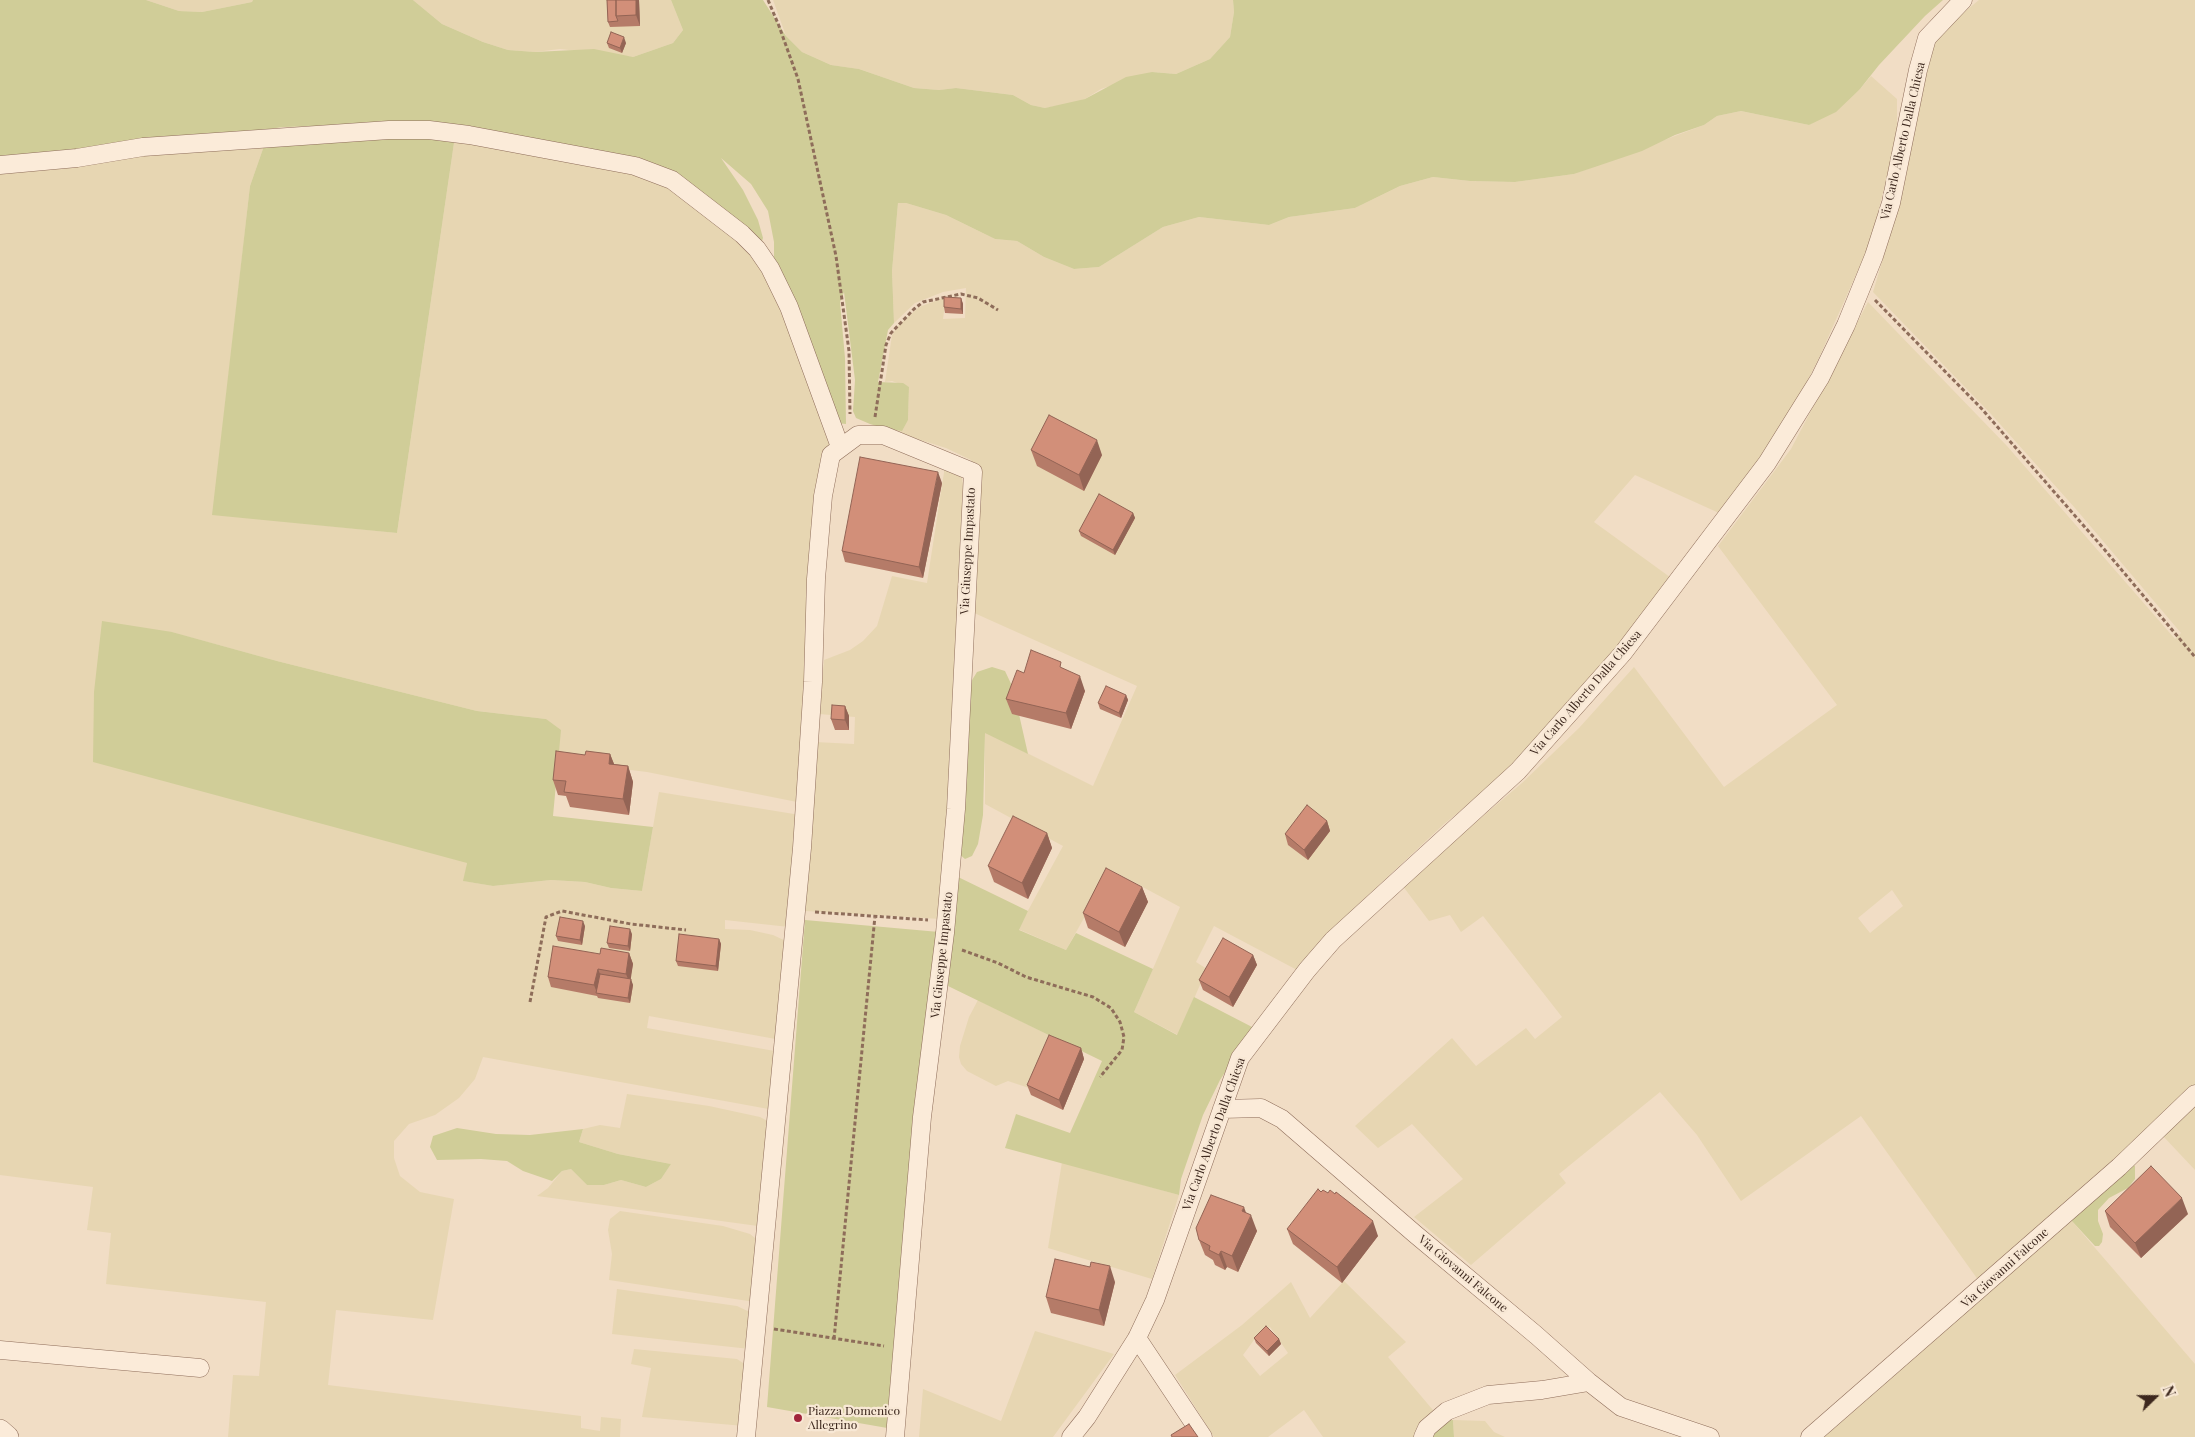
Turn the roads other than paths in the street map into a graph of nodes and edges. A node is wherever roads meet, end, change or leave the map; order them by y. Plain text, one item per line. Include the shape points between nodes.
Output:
1 (1963, 0) edge
2 (0, 165) edge
3 (845, 444) junction
4 (2195, 1094) edge
5 (1222, 1109) junction
6 (1137, 1338) junction
7 (0, 1350) edge
8 (200, 1368) dead end
9 (1589, 1382) junction
10 (0, 1430) edge
11 (8, 1437) edge
12 (746, 1437) edge
13 (896, 1437) edge
14 (1071, 1437) edge
15 (1203, 1437) edge
16 (1423, 1437) edge
17 (1710, 1437) edge
18 (1810, 1437) edge

1 - 5 street, Via Carlo Alberto Dalla Chiesa via 1927,38 1891,202 1861,290 1820,378 1767,463 1623,653 1518,771 1334,940 1307,970 1240,1058
2 - 3 street via 77,158 143,147 429,130 635,166 672,180 742,234 756,249 770,268 789,307
3 - 12 street via 831,455 822,515 796,911
3 - 13 street, Via Giuseppe Impastato via 858,435 883,435 972,472 956,809 944,945 922,1117
4 - 18 street, Via Giovanni Falcone via 2112,1173
5 - 6 street, Via Carlo Alberto Dalla Chiesa via 1155,1300
5 - 9 street, Via Giovanni Falcone via 1261,1108 1282,1119
6 - 14 street, Via Carlo Alberto Dalla Chiesa
6 - 15 street
7 - 8 street
9 - 16 street via 1480,1398 1447,1411 1427,1428
9 - 17 street, Via Giovanni Falcone via 1620,1407
10 - 11 street

